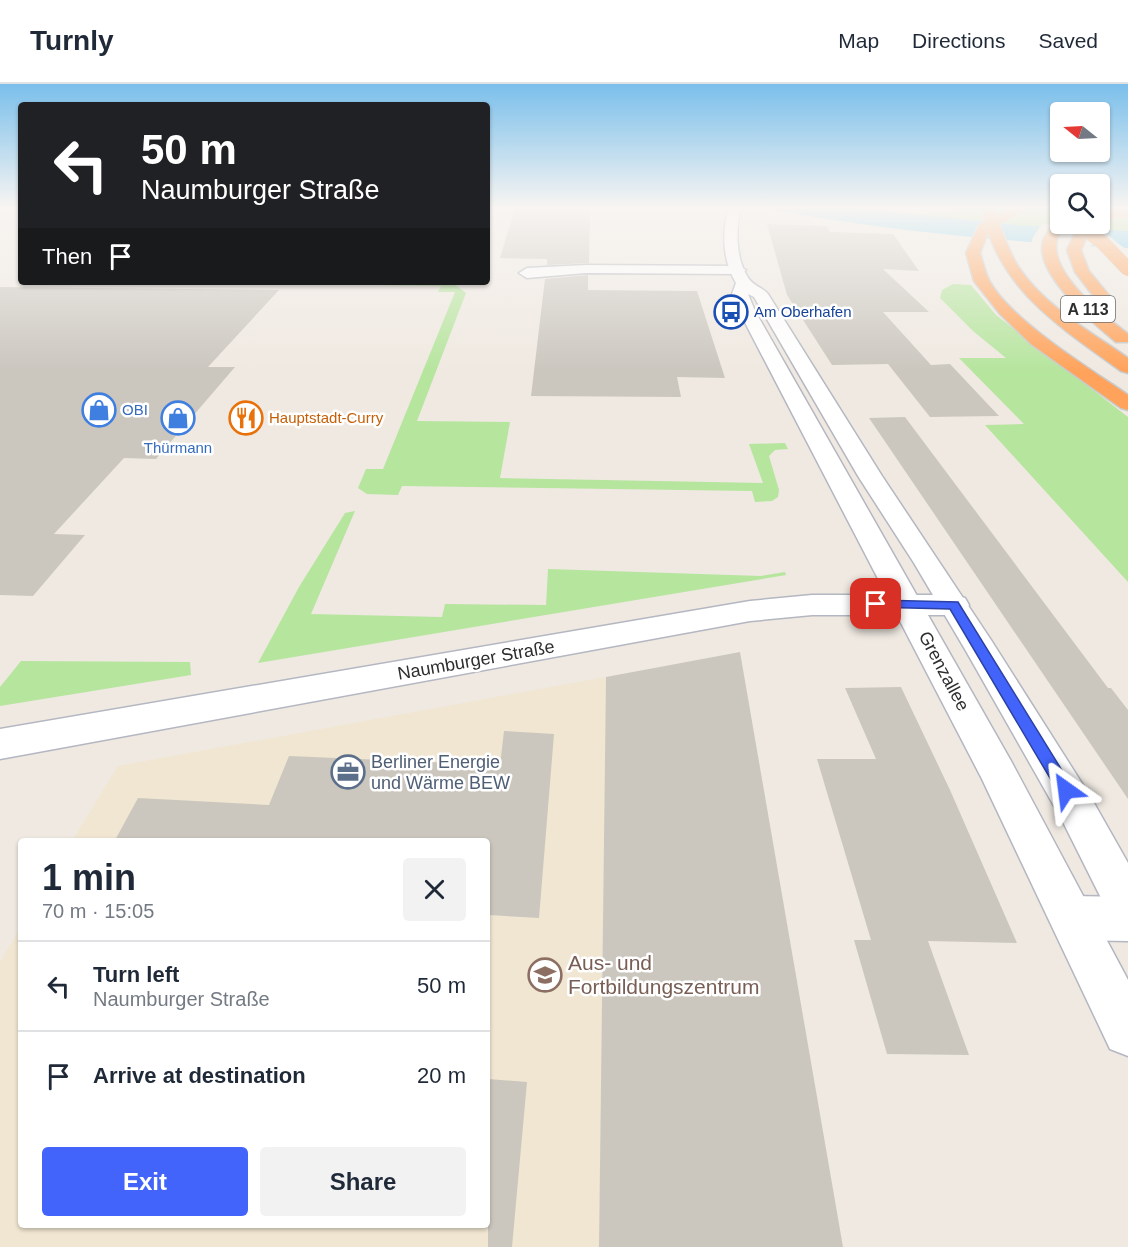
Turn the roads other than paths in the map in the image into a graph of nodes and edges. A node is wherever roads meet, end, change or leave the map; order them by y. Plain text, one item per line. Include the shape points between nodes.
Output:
1 (738, 262) edge
2 (973, 262) edge
3 (1007, 262) edge
4 (1052, 262) edge
5 (1079, 262) edge
6 (527, 273) dead end
7 (742, 277) junction
8 (1117, 311) dead end
9 (1067, 321) junction
10 (1128, 343) edge
11 (1128, 367) edge
12 (1128, 383) edge
13 (1128, 404) edge
14 (908, 604) junction
15 (954, 605) junction
16 (0, 744) edge
17 (1128, 905) edge
18 (1072, 918) junction
19 (1128, 919) edge
20 (1128, 1031) edge

1 - 7 main road, Grenzallee
2 - 13 highway via 984,287 1009,315
3 - 9 highway, bridge via 1023,283
4 - 10 highway, A 113 via 1079,300
5 - 8 highway, A 113 via 1089,283
6 - 7 main road via 586,269
7 - 14 main road, Grenzallee via 740,294 747,311
7 - 15 main road via 760,294
9 - 11 highway
9 - 12 highway via 1090,351
14 - 15 main road, Naumburger Straße
14 - 16 main road, Naumburger Straße via 812,604 689,621
14 - 18 main road, Grenzallee
15 - 17 main road via 1076,808
18 - 19 main road
18 - 20 main road, Grenzallee

